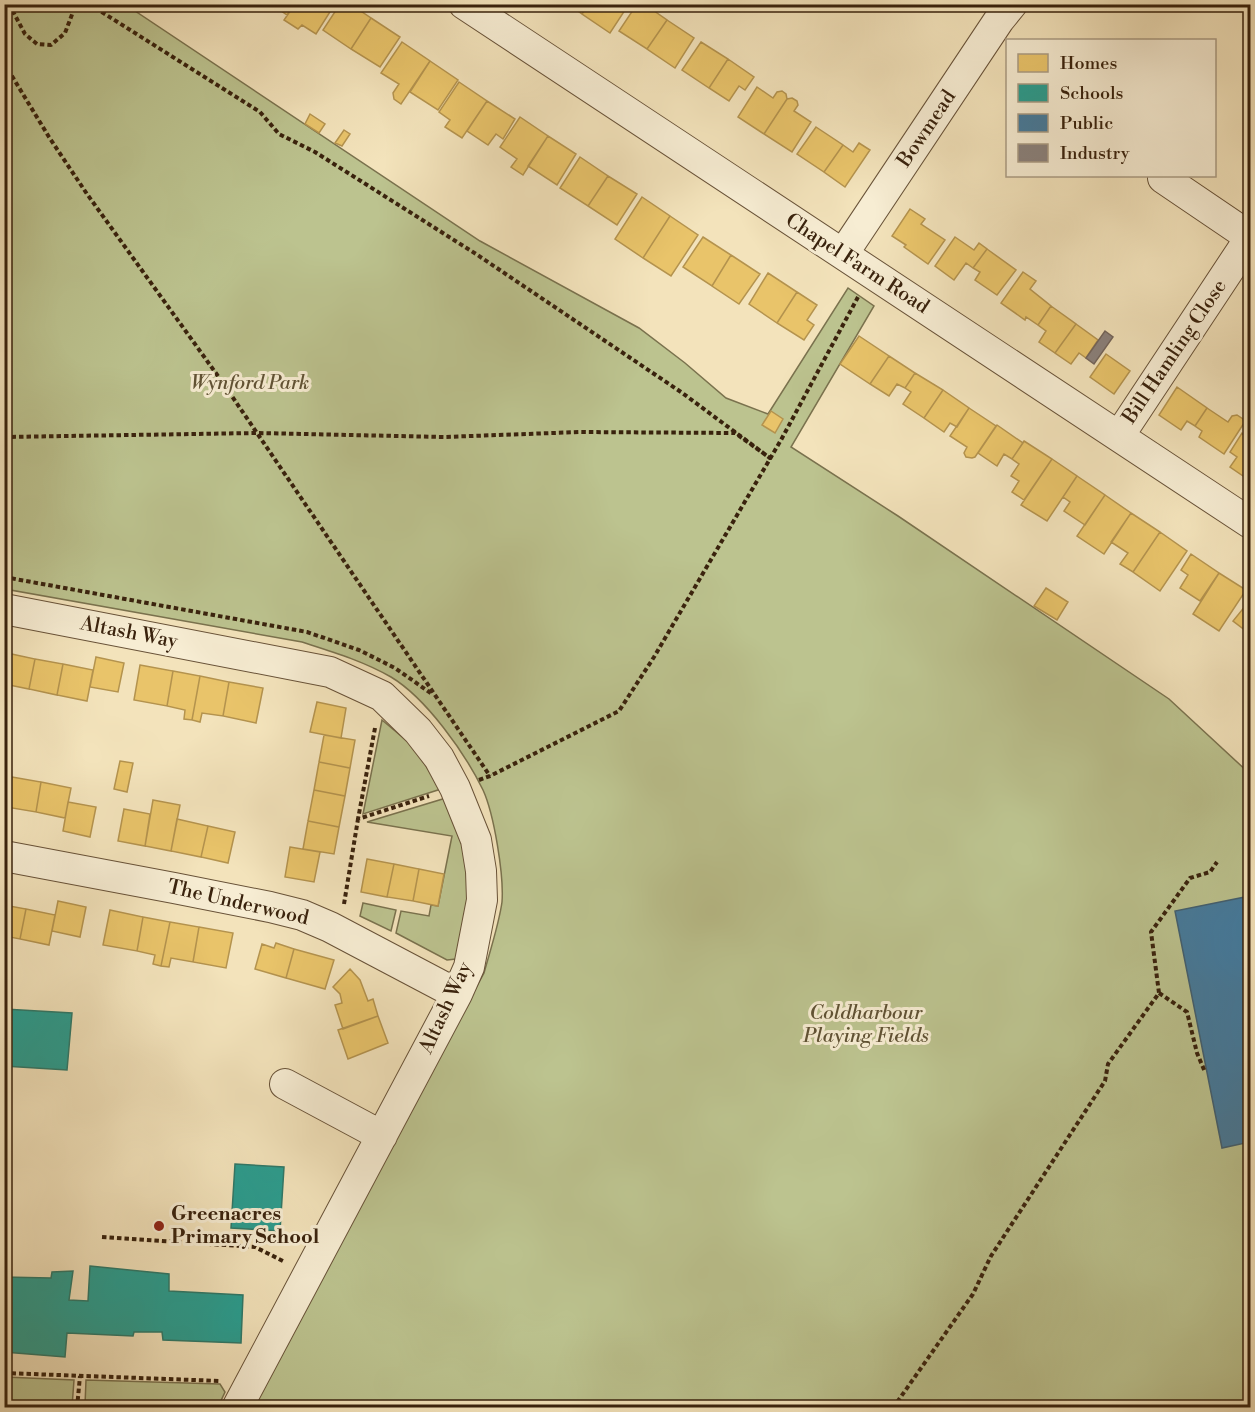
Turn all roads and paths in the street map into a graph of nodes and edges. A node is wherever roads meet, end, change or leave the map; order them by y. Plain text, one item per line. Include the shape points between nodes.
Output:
1 (9, 4) edge
2 (76, 4) edge
3 (89, 4) edge
4 (464, 4) edge
5 (1012, 4) edge
6 (4, 63) edge
7 (1163, 178) dead end
8 (1251, 238) edge
9 (843, 254) junction
10 (863, 288) dead end
11 (257, 433) junction
12 (1119, 436) junction
13 (4, 437) edge
14 (770, 458) junction
15 (1251, 523) edge
16 (4, 609) edge
17 (382, 696) junction
18 (490, 777) junction
19 (455, 788) junction
20 (358, 819) junction
21 (4, 856) edge
22 (1217, 862) dead end
23 (339, 932) junction
24 (1159, 993) junction
25 (457, 994) junction
26 (1205, 1072) dead end
27 (285, 1084) dead end
28 (382, 1136) junction
29 (102, 1237) dead end
30 (308, 1274) junction
31 (4, 1373) edge
32 (80, 1376) junction
33 (243, 1397) edge
34 (77, 1407) edge
35 (893, 1407) edge

1 - 2 path via 25,34 37,44 51,45 64,33
3 - 14 path via 260,112 279,134 315,152 476,254 681,392
4 - 9 street, Chapel Farm Road
5 - 9 street, Bowmead
6 - 11 path via 87,194
7 - 8 street, Bill Hamling Close
8 - 12 street, Bill Hamling Close
9 - 12 street, Chapel Farm Road
10 - 14 path
11 - 13 path
11 - 14 path via 444,437 580,432 735,433
11 - 18 path
12 - 15 street, Chapel Farm Road
14 - 18 path via 619,711
16 - 17 street, Altash Way via 330,672
17 - 19 street, Altash Way via 418,731
17 - 20 path
18 - 19 path
19 - 20 path
19 - 25 street, Altash Way via 476,840 482,900 469,967
20 - 23 path
21 - 23 street, The Underwood via 270,907 302,915
22 - 24 path via 1210,872 1190,878 1151,932
23 - 25 street, The Underwood
24 - 26 path via 1187,1012
24 - 35 path via 1108,1064 1105,1081 991,1256 973,1294
25 - 28 street, Altash Way
27 - 28 street
28 - 30 street, Altash Way
29 - 30 path via 255,1247
30 - 33 street, Altash Way
31 - 32 path
32 - 33 path via 223,1381
32 - 34 path

